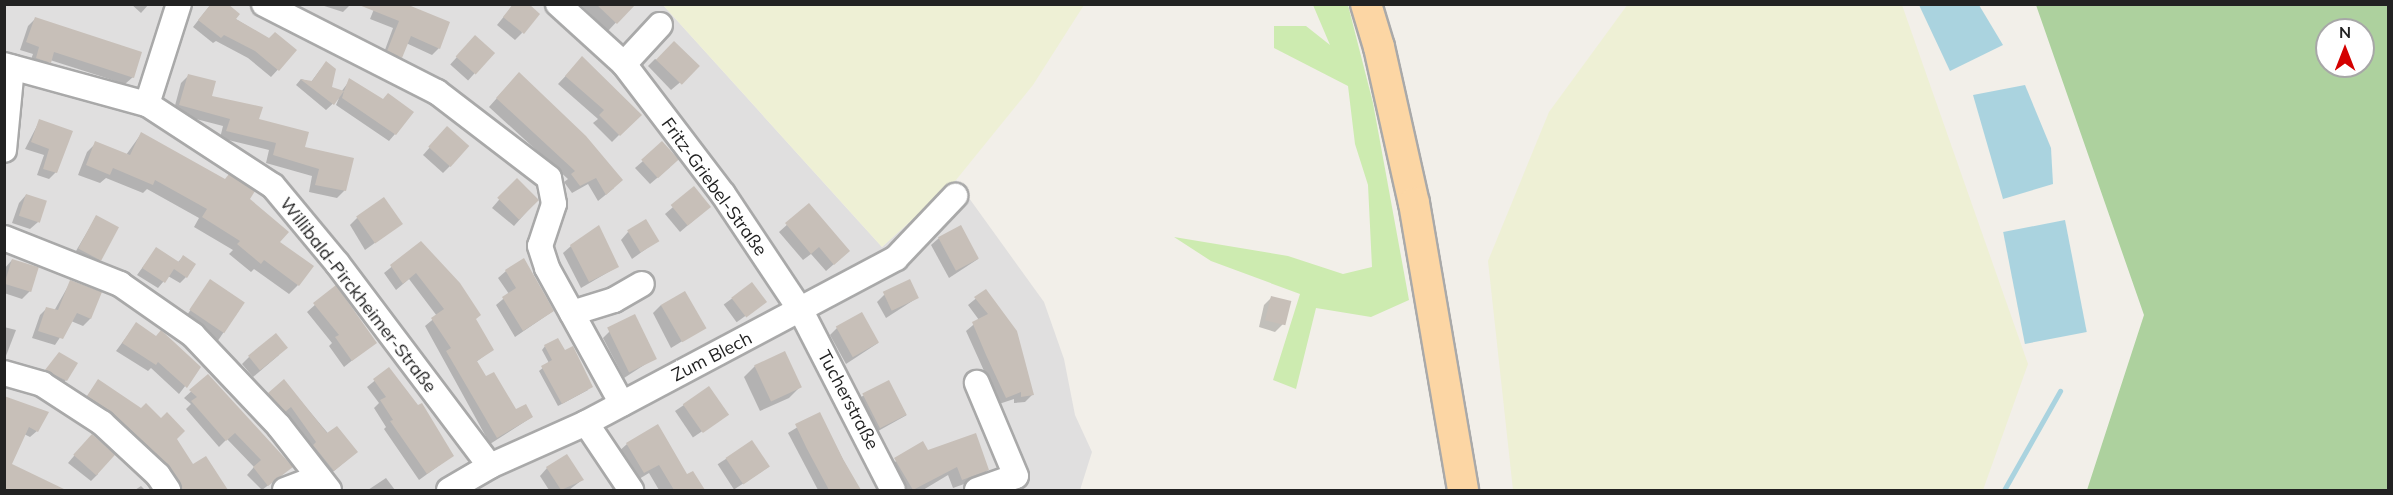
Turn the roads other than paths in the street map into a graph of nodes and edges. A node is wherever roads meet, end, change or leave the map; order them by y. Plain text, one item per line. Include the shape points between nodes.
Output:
1 (179, 4) edge
2 (264, 4) edge
3 (558, 4) edge
4 (1366, 4) edge
5 (660, 25) dead end
6 (624, 64) junction
7 (8, 66) edge
8 (147, 104) junction
9 (4, 150) edge
10 (955, 196) dead end
11 (4, 238) edge
12 (642, 284) dead end
13 (801, 311) junction
14 (572, 313) junction
15 (4, 373) edge
16 (977, 383) dead end
17 (622, 404) junction
18 (586, 423) junction
19 (490, 466) junction
20 (324, 484) edge
21 (168, 490) edge
22 (285, 490) edge
23 (449, 490) edge
24 (631, 490) edge
25 (893, 490) edge
26 (977, 490) edge
27 (1463, 490) edge

1 - 8 street
2 - 14 street via 437,92 549,178 554,204 540,246 547,268
3 - 6 street, Fritz-Griebel-Straße
4 - 27 main road via 1414,203
5 - 6 street
6 - 13 street, Fritz-Griebel-Straße via 723,194
7 - 8 street, Willibald-Pirckheimer-Straße
7 - 9 street
8 - 19 street, Willibald-Pirckheimer-Straße via 273,186 337,263
10 - 13 street, Zum Blech via 896,258
11 - 20 street via 120,284 193,335 279,426
12 - 14 street via 614,300
13 - 17 street, Zum Blech
13 - 25 street, Tucherstraße
14 - 17 street
15 - 21 street via 42,384 102,423 159,475
16 - 26 street via 1016,476
17 - 18 street, Zum Blech
18 - 19 street, Zum Blech
18 - 24 street
19 - 23 street, Zum Blech
20 - 22 street

